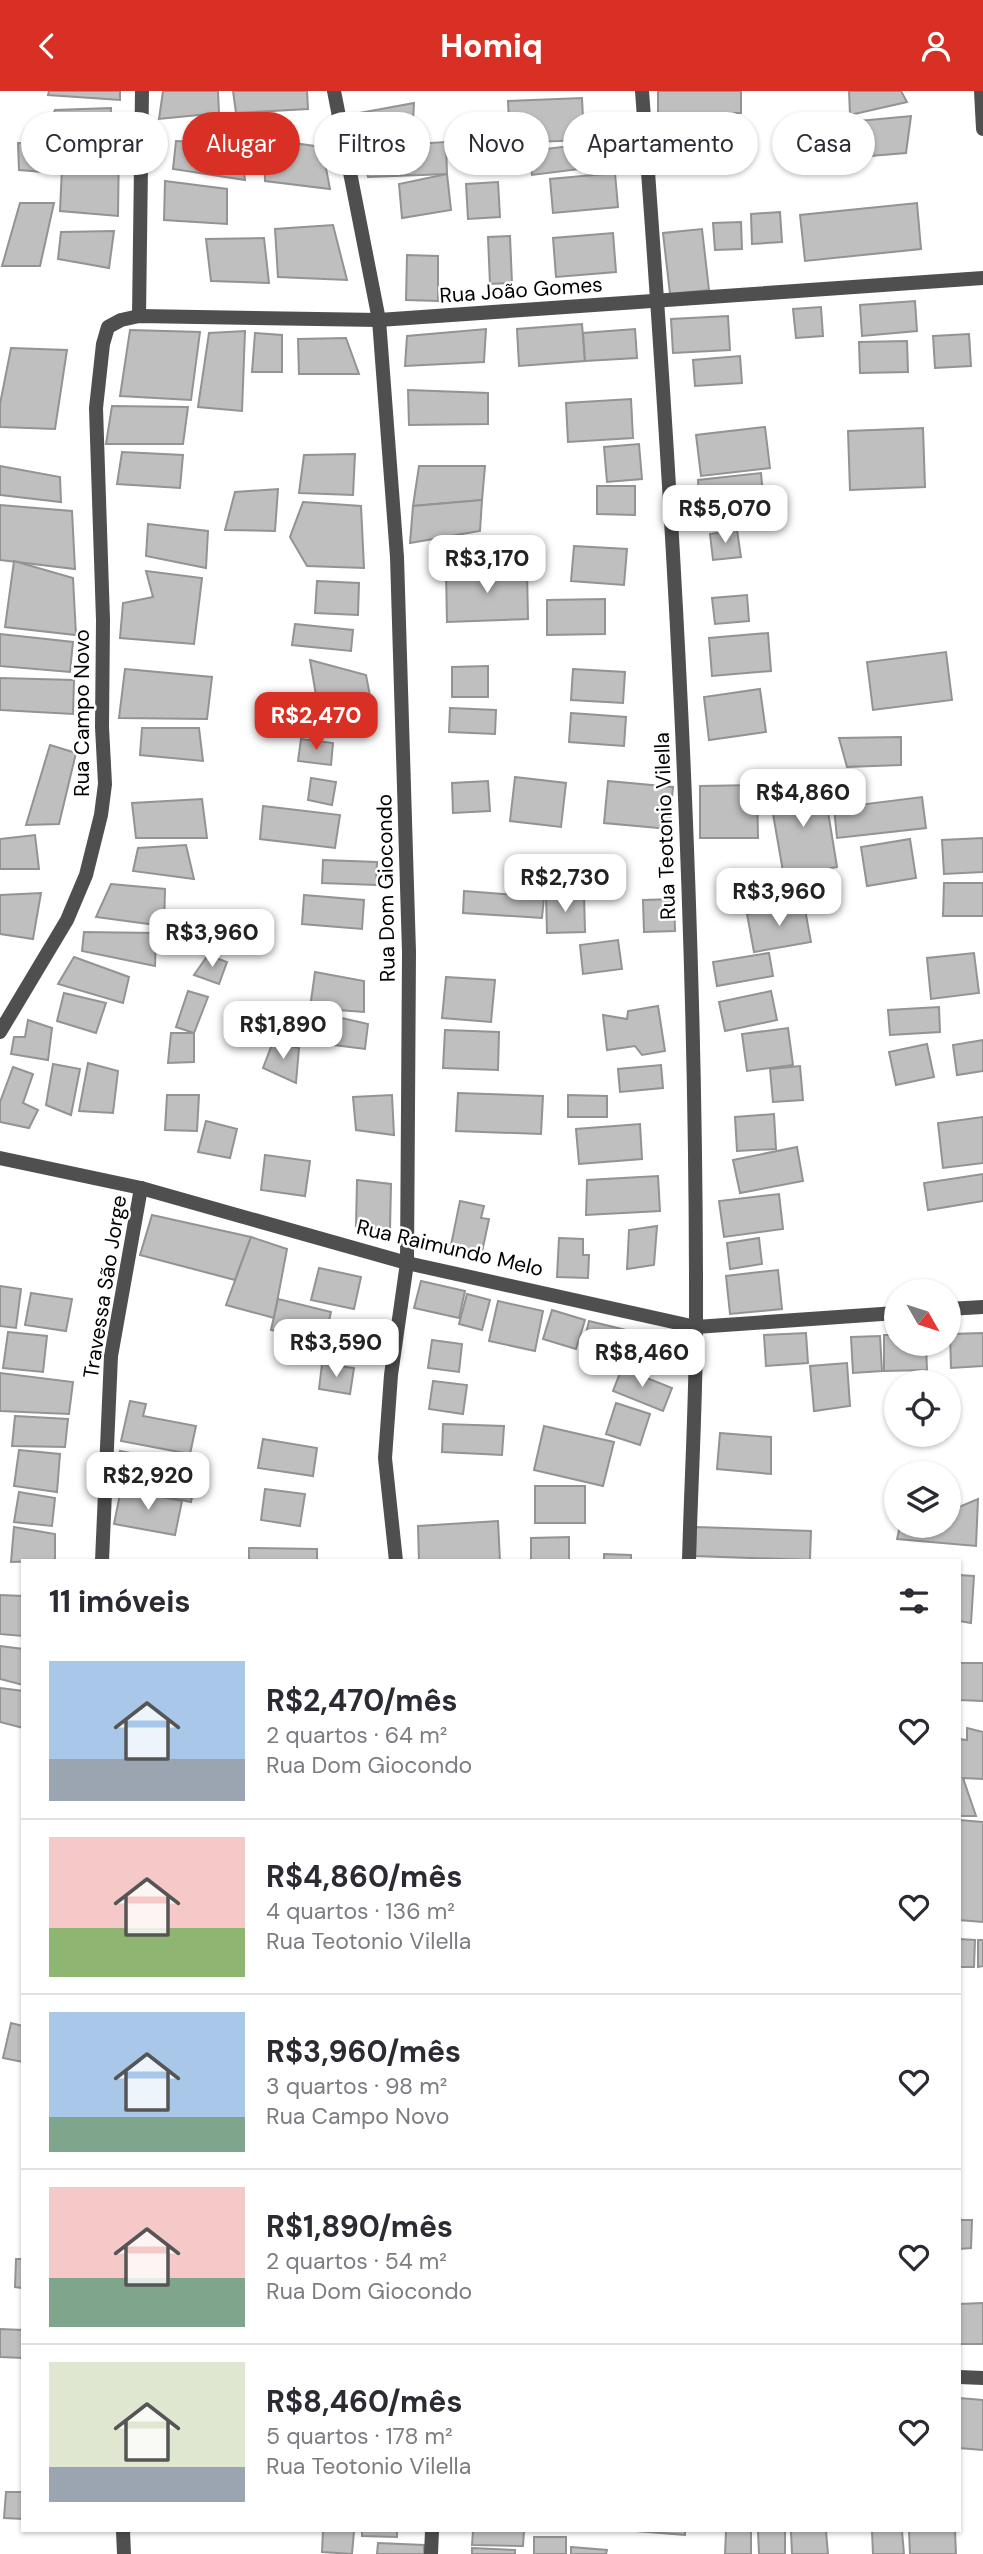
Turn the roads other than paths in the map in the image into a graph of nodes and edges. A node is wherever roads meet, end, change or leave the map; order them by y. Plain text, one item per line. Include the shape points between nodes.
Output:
1 (142, 91) edge
2 (334, 91) edge
3 (642, 91) edge
4 (981, 91) edge
5 (983, 129) edge
6 (983, 278) edge
7 (658, 302) junction
8 (139, 316) junction
9 (379, 320) junction
10 (100, 371) joint
11 (0, 1032) edge
12 (0, 1159) edge
13 (141, 1188) junction
14 (407, 1263) junction
15 (983, 1307) edge
16 (961, 1309) edge
17 (884, 1314) edge
18 (696, 1327) junction
19 (102, 1559) edge
20 (396, 1559) edge
21 (689, 1559) edge
22 (961, 2377) edge
23 (983, 2378) edge
24 (123, 2532) edge
25 (432, 2532) edge
26 (124, 2554) edge
27 (431, 2554) edge

1 - 8 street
2 - 9 street, Rua Dom Giocondo
3 - 7 street, Rua Teotonio Vilella
4 - 5 street
6 - 7 street, Rua João Gomes
7 - 9 street, Rua João Gomes
7 - 18 street, Rua Teotonio Vilella via 692,970
8 - 9 street, Rua João Gomes
8 - 10 street, Rua João Gomes via 108,327
9 - 14 street, Rua Dom Giocondo via 398,584 409,952
10 - 11 street, Rua Campo Novo via 96,408 103,620 105,784 101,815 86,875 67,920
12 - 13 street, Rua Raimundo Melo
13 - 14 street, Rua Raimundo Melo
13 - 19 street, Travessa São Jorge via 111,1356
14 - 18 street, Rua Raimundo Melo
14 - 20 street, Rua Dom Giocondo via 385,1458
15 - 16 street
17 - 18 street, Rua Raimundo Melo
18 - 21 street, Rua Teotonio Vilella
22 - 23 street
24 - 26 street
25 - 27 street

